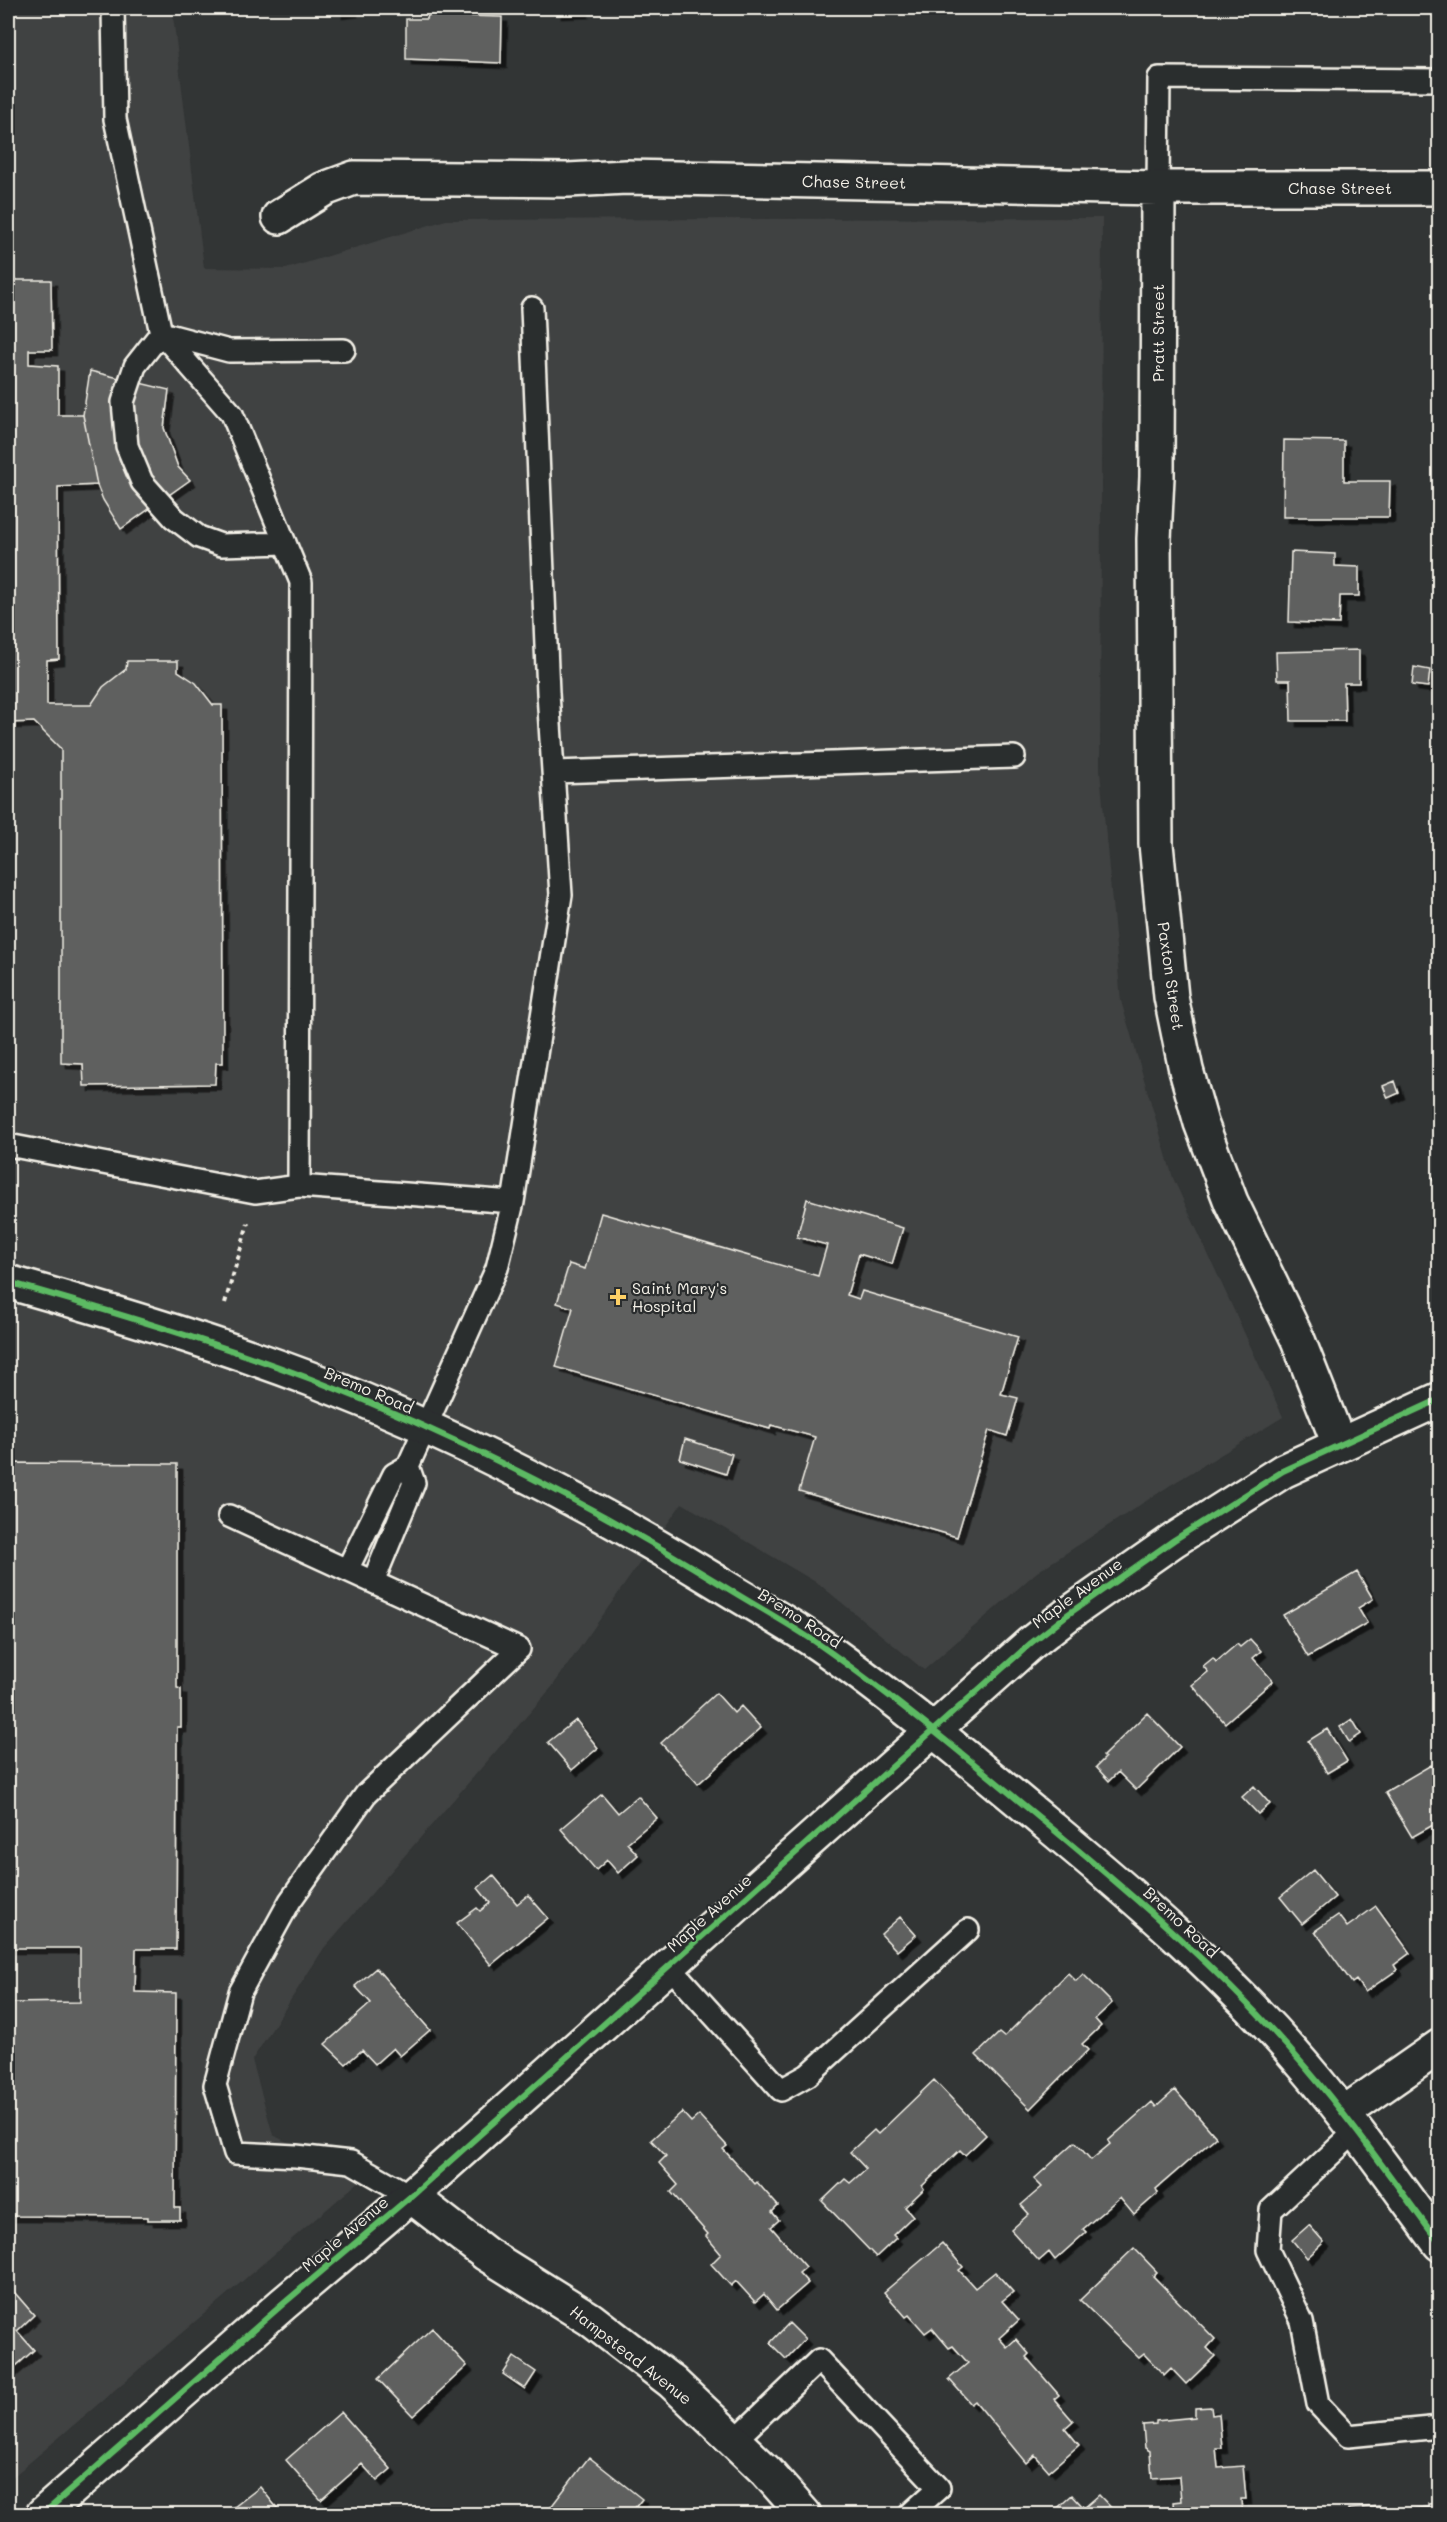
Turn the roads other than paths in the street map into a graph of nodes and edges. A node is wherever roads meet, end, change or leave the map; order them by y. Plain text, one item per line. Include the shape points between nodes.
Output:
1 (113, 8) edge
2 (1440, 80) edge
3 (1158, 188) junction
4 (1440, 188) edge
5 (279, 217) dead end
6 (532, 308) dead end
7 (161, 333) junction
8 (344, 350) dead end
9 (1157, 477) joint
10 (285, 543) junction
11 (1014, 757) dead end
12 (554, 772) junction
13 (8, 1145) edge
14 (299, 1186) junction
15 (513, 1202) junction
16 (8, 1282) edge
17 (1440, 1399) edge
18 (425, 1428) junction
19 (1339, 1444) junction
20 (408, 1466) junction
21 (229, 1516) dead end
22 (347, 1570) junction
23 (373, 1582) junction
24 (934, 1730) junction
25 (968, 1930) dead end
26 (669, 1966) junction
27 (1440, 2046) edge
28 (1350, 2122) junction
29 (411, 2196) junction
30 (1440, 2244) edge
31 (1440, 2427) edge
32 (734, 2441) junction
33 (43, 2514) edge
34 (804, 2514) edge
35 (910, 2514) edge

1 - 7 lane via 115,119
2 - 3 lane via 1159,78
3 - 4 street, Chase Street
3 - 5 street, Chase Street via 626,177 354,178 324,189
3 - 9 street, Pratt Street
6 - 12 lane
7 - 8 lane via 229,351
7 - 10 lane via 232,414
7 - 10 lane via 135,366 123,402 127,446 142,482 174,518 198,537 221,545
9 - 19 street, Paxton Street via 1156,844 1171,997 1201,1123 1231,1202 1298,1340
10 - 14 lane via 301,582
11 - 12 lane
12 - 15 lane via 561,895
13 - 14 lane via 255,1192
14 - 15 lane
15 - 18 lane via 497,1268
16 - 18 street, Bremo Road via 198,1338
17 - 19 street, Maple Avenue
18 - 20 lane
18 - 24 street, Bremo Road via 598,1513 685,1562 818,1644
19 - 24 street, Maple Avenue via 1283,1471 1174,1540 1067,1615
20 - 22 lane via 394,1474
20 - 23 lane via 414,1483
21 - 22 lane
22 - 23 lane
23 - 29 lane via 519,1649 366,1794 290,1901 240,1992 215,2085 235,2153 351,2162
24 - 26 street, Maple Avenue
24 - 28 street, Bremo Road via 1147,1906 1257,2014
25 - 26 lane via 808,2075 781,2090
26 - 29 street, Maple Avenue
27 - 28 street
28 - 30 street, Bremo Road
28 - 31 lane via 1271,2210 1268,2250 1302,2321 1318,2404 1348,2436
29 - 32 street, Hampstead Avenue via 486,2254 599,2326 672,2382
29 - 33 street, Maple Avenue
32 - 34 street, Hampstead Avenue
32 - 35 lane via 819,2360 939,2488

